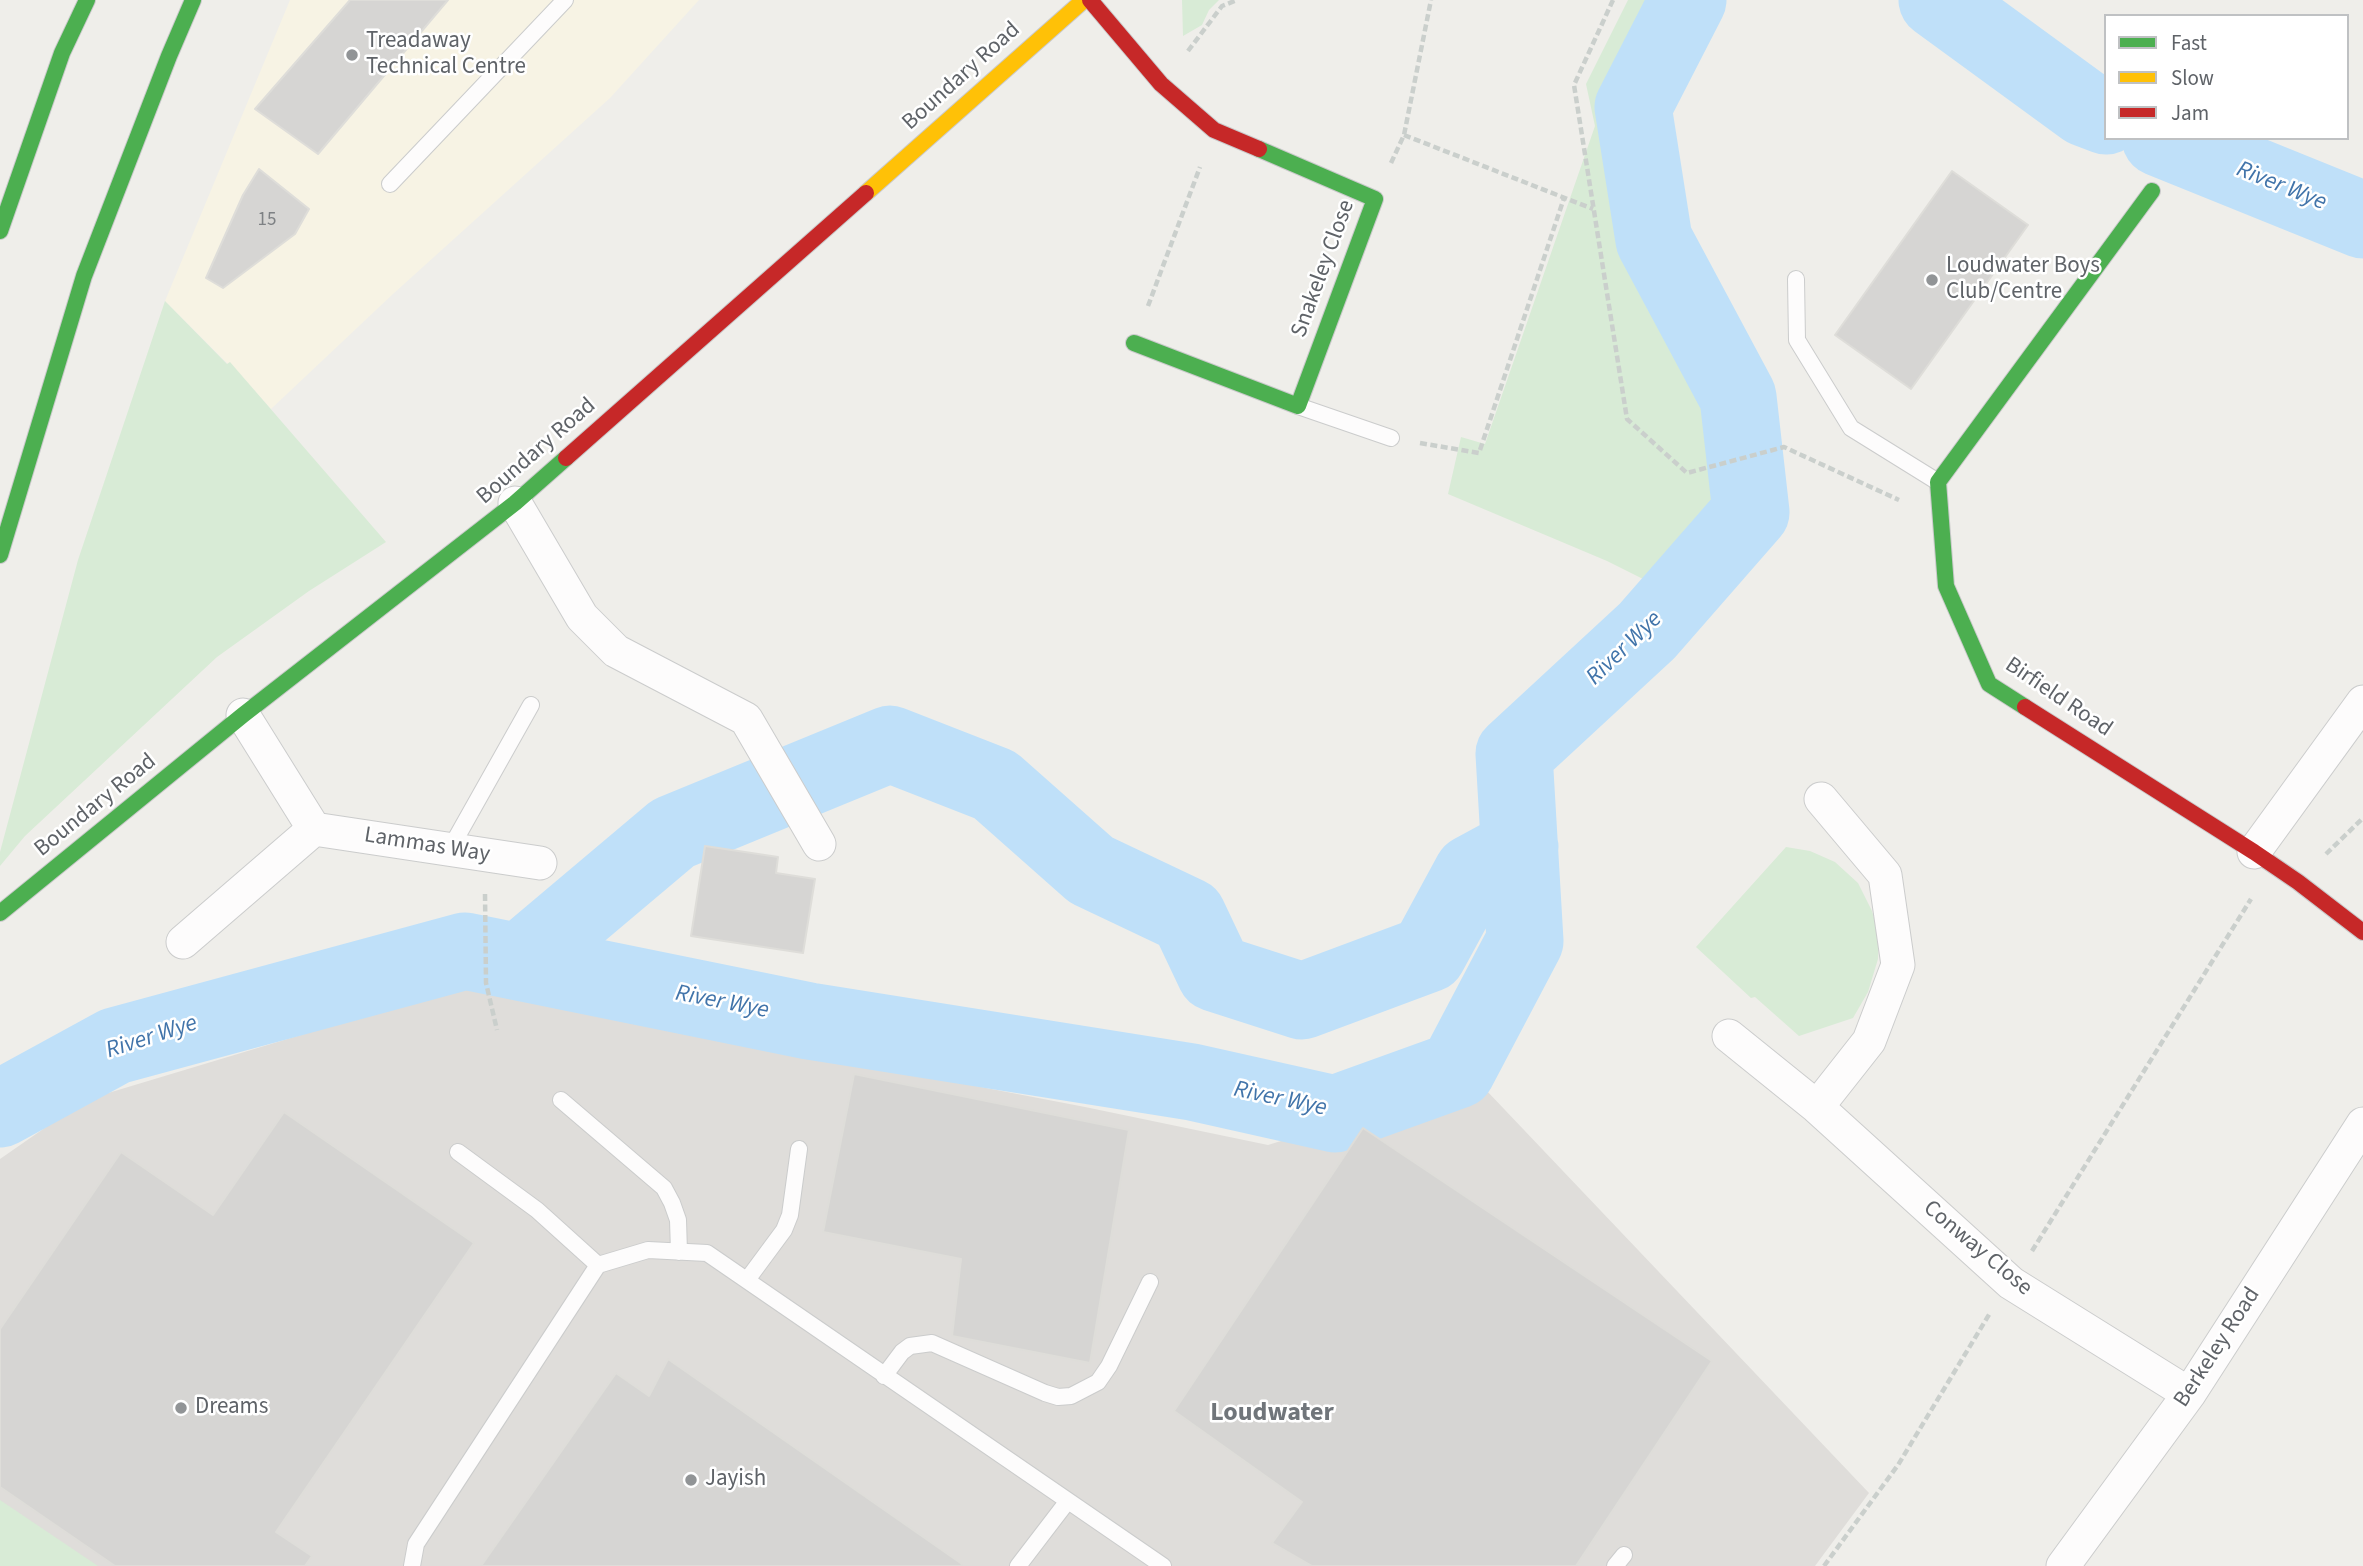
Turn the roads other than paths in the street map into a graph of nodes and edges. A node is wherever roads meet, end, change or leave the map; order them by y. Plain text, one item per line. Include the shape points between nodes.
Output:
1 (87, 0) edge
2 (193, 0) edge
3 (565, 0) edge
4 (1084, 0) edge
5 (1090, 0) edge
6 (390, 184) dead end
7 (2152, 191) dead end
8 (0, 231) edge
9 (1796, 279) dead end
10 (1134, 343) road end
11 (1298, 406) junction
12 (1391, 438) road end
13 (1938, 482) junction
14 (515, 503) junction
15 (0, 555) edge
16 (2363, 702) edge
17 (531, 705) dead end
18 (243, 715) junction
19 (1821, 799) dead end
20 (314, 829) junction
21 (819, 844) dead end
22 (450, 849) junction
23 (2264, 860) junction
24 (540, 863) dead end
25 (0, 913) edge
26 (2363, 932) edge
27 (183, 943) dead end
28 (1729, 1036) dead end
29 (561, 1100) dead end
30 (1816, 1107) junction
31 (2363, 1124) edge
32 (799, 1149) dead end
33 (458, 1152) dead end
34 (679, 1252) junction
35 (598, 1265) junction
36 (747, 1280) junction
37 (1150, 1282) dead end
38 (884, 1376) junction
39 (2189, 1394) junction
40 (1067, 1502) junction
41 (412, 1566) edge
42 (1017, 1566) edge
43 (1163, 1566) edge
44 (2063, 1566) edge

1 - 8 main road via 62,53
2 - 15 main road via 84,276
3 - 6 lane
4 - 14 main road, Boundary Road
5 - 11 main road, Snakeley Close via 1161,84 1214,130 1375,199
7 - 13 main road
9 - 13 lane via 1797,340 1851,428
10 - 11 main road
11 - 12 lane
13 - 23 main road, Birfield Road via 1946,586 1989,684
14 - 18 main road, Boundary Road
14 - 21 street via 582,617 616,651 746,719
16 - 23 street
17 - 22 lane
18 - 20 street
18 - 25 main road, Boundary Road
19 - 30 street via 1885,875 1898,965 1869,1041
20 - 22 street, Lammas Way
20 - 27 street
22 - 24 street, Lammas Way
23 - 26 main road, Birfield Road
28 - 30 street, Conway Close
29 - 34 lane via 664,1188 678,1220
30 - 39 street, Conway Close via 2011,1283
31 - 39 street, Berkeley Road
32 - 36 lane via 784,1230
33 - 35 lane via 537,1210
34 - 35 lane via 648,1250
34 - 36 lane via 707,1253
35 - 41 lane via 415,1544
36 - 38 lane
37 - 38 lane via 1098,1382 1071,1396 1045,1393 932,1343 910,1346
38 - 40 lane
39 - 44 street, Berkeley Road
40 - 42 lane
40 - 43 lane

